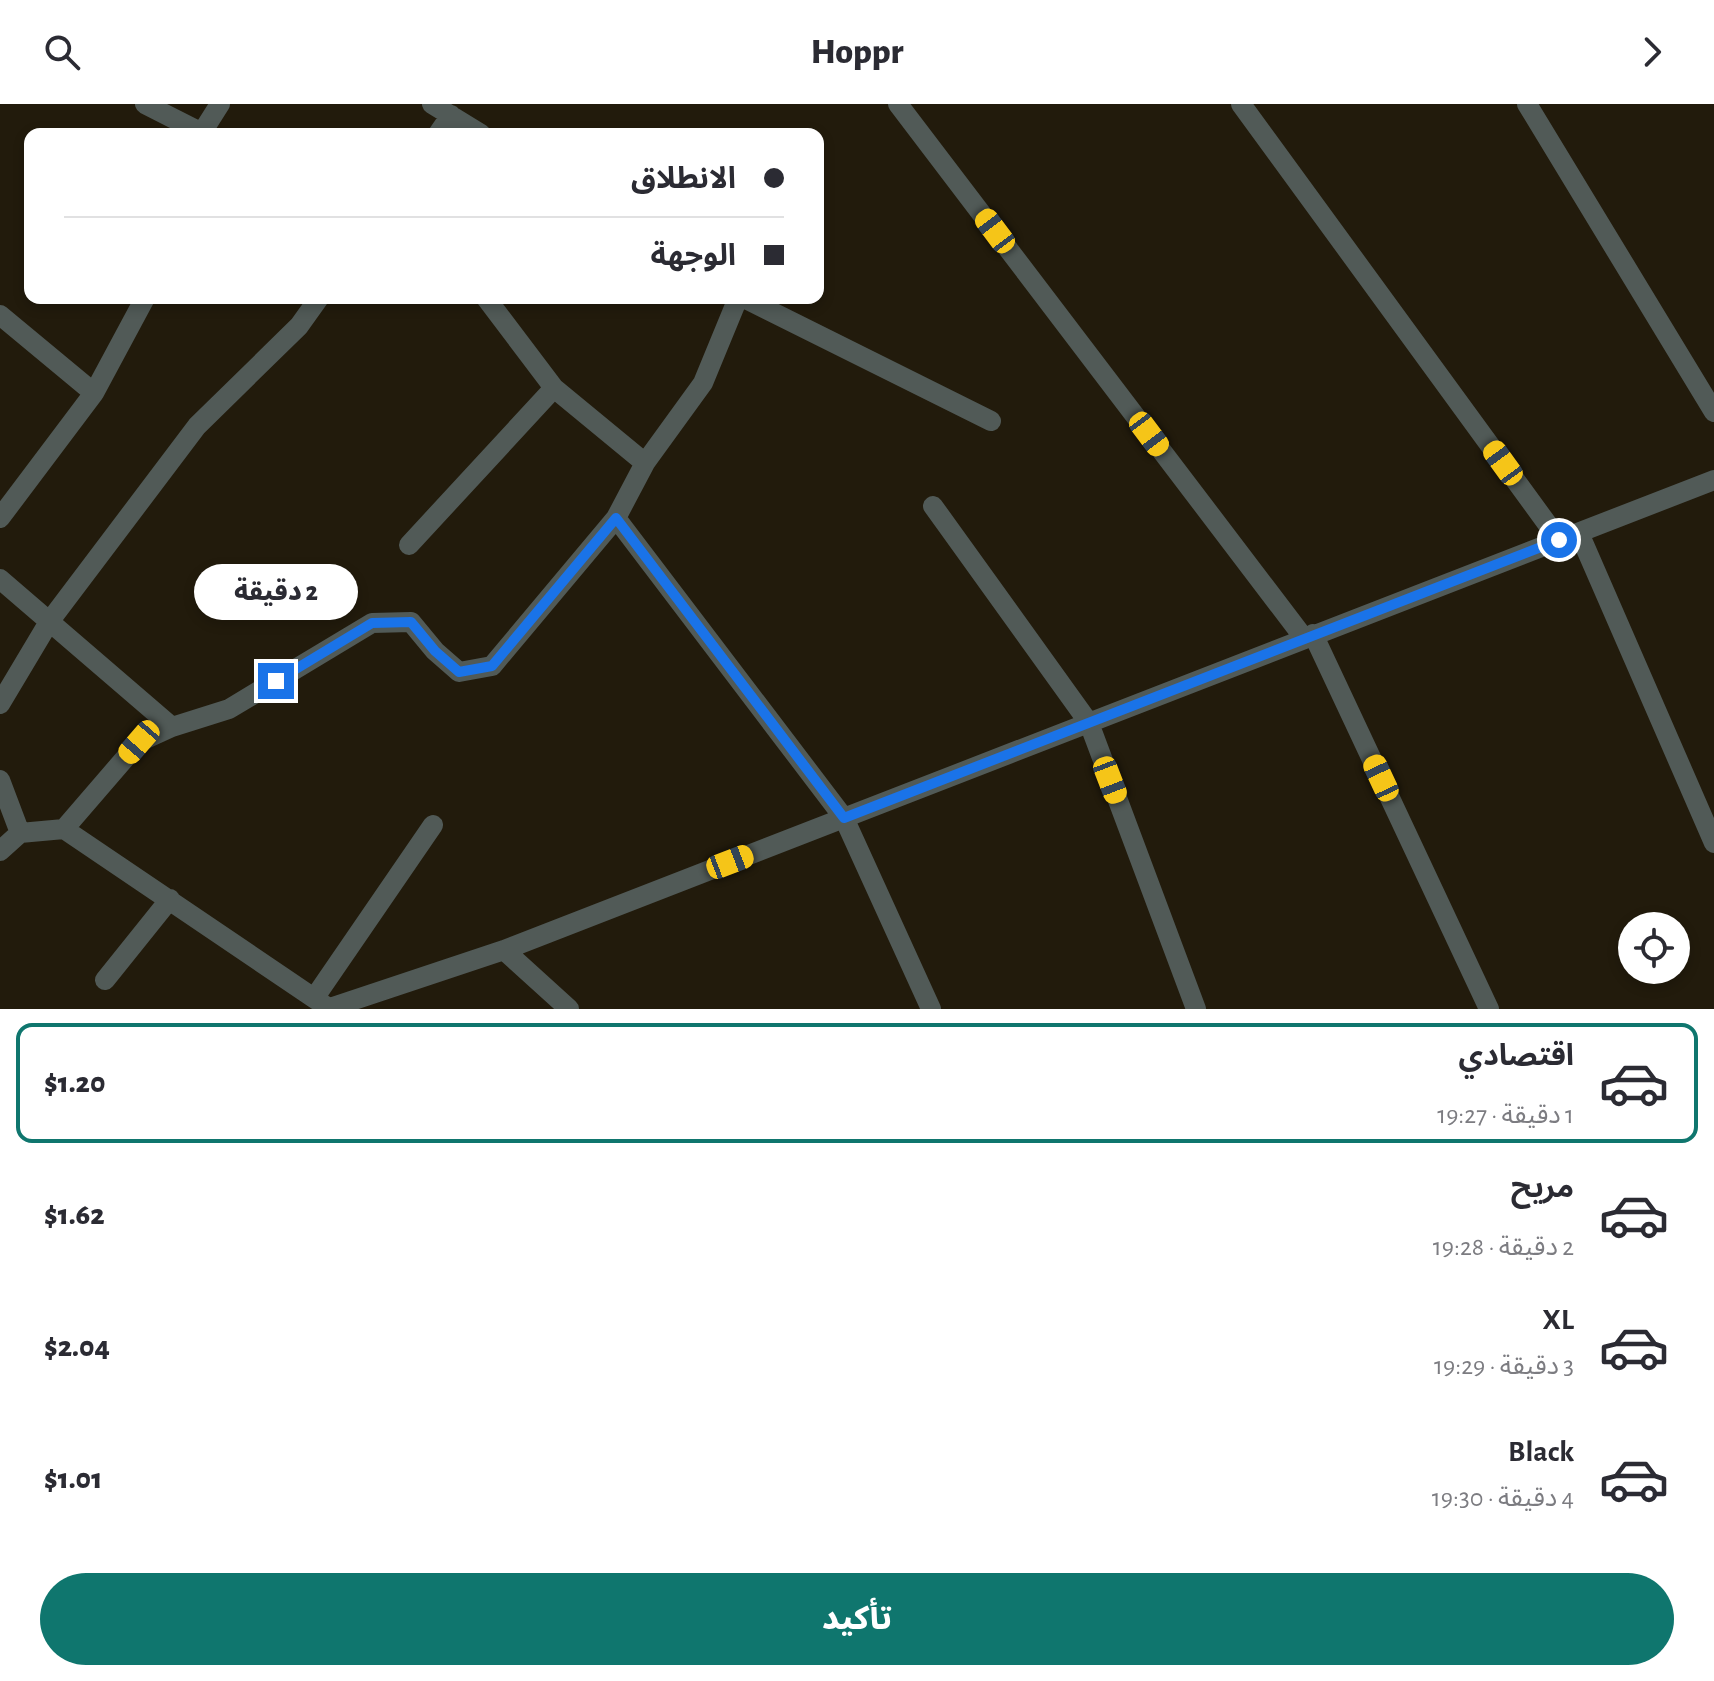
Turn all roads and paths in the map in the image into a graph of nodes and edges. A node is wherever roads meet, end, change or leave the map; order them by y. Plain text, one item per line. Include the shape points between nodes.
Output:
1 (145, 104) edge
2 (220, 104) edge
3 (432, 104) edge
4 (898, 104) edge
5 (1241, 104) edge
6 (1527, 104) edge
7 (451, 115) junction
8 (191, 128) edge
9 (206, 128) edge
10 (442, 128) edge
11 (472, 128) edge
12 (142, 304) edge
13 (315, 304) edge
14 (491, 304) edge
15 (736, 304) edge
16 (756, 304) edge
17 (0, 315) edge
18 (554, 388) junction
19 (94, 393) junction
20 (1714, 412) edge
21 (991, 421) dead end
22 (645, 463) junction
23 (1714, 480) edge
24 (933, 506) dead end
25 (0, 518) edge
26 (616, 518) junction
27 (1579, 533) junction
28 (1559, 540) junction
29 (409, 545) dead end
30 (0, 579) edge
31 (49, 622) junction
32 (1309, 636) junction
33 (0, 704) edge
34 (1089, 723) junction
35 (172, 727) junction
36 (0, 780) edge
37 (844, 818) junction
38 (433, 825) dead end
39 (64, 829) junction
40 (20, 833) junction
41 (1714, 843) edge
42 (0, 851) edge
43 (170, 899) junction
44 (504, 950) junction
45 (105, 980) dead end
46 (325, 1006) edge
47 (569, 1009) edge
48 (931, 1009) edge
49 (1196, 1009) edge
50 (1489, 1009) edge

1 - 8 street
2 - 9 street
3 - 7 street
4 - 32 street
5 - 28 street
6 - 20 street
7 - 10 street
7 - 11 street
12 - 19 street
13 - 31 street via 197,426
14 - 18 street
15 - 22 street via 703,383
16 - 21 street
17 - 19 street
18 - 22 street
18 - 29 street
19 - 25 street
22 - 26 street
23 - 27 street
24 - 34 street
26 - 35 street via 492,666 459,672 411,622 372,623 229,709
26 - 37 street
27 - 28 street
27 - 41 street
28 - 32 street
30 - 31 street
31 - 33 street
31 - 35 street
32 - 34 street
32 - 50 street
34 - 37 street
34 - 49 street
35 - 39 street via 139,742
36 - 40 street
37 - 44 street
37 - 48 street
38 - 46 street
39 - 40 street
39 - 43 street
40 - 42 street
43 - 45 street
43 - 46 street
44 - 46 street
44 - 47 street

